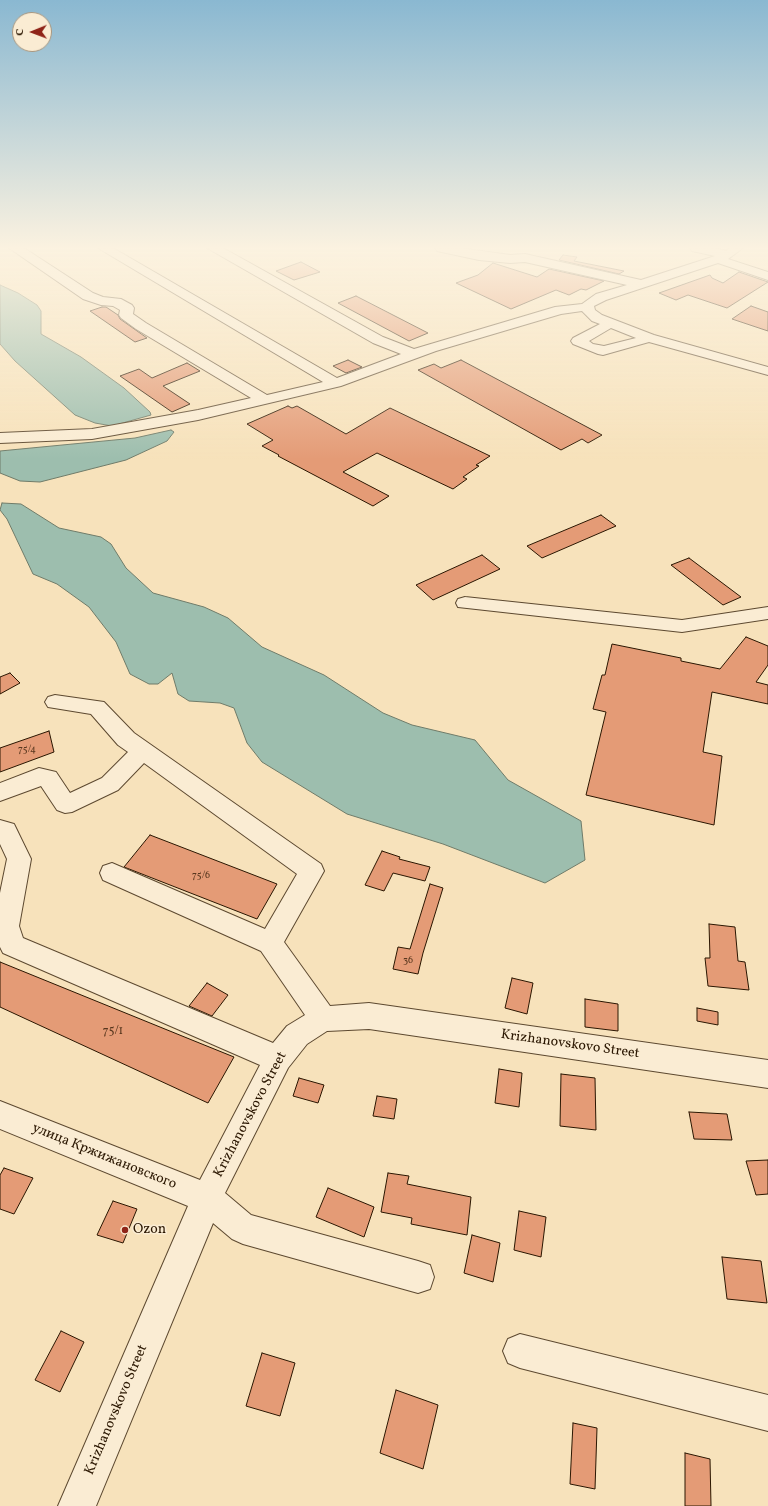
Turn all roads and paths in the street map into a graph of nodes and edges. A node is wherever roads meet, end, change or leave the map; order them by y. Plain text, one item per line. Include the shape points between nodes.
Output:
1 (130, 318) edge
2 (225, 318) edge
3 (339, 318) edge
4 (532, 318) edge
5 (599, 318) edge
6 (610, 323) junction
7 (649, 338) junction
8 (413, 354) junction
9 (768, 371) edge
10 (336, 383) junction
11 (265, 400) junction
12 (0, 438) edge
13 (466, 603) dead end
14 (768, 612) edge
15 (55, 702) dead end
16 (143, 750) junction
17 (0, 792) edge
18 (0, 829) edge
19 (112, 874) dead end
20 (270, 943) junction
21 (322, 1019) junction
22 (278, 1059) junction
23 (768, 1074) edge
24 (0, 1114) edge
25 (208, 1199) junction
26 (418, 1277) dead end
27 (520, 1351) dead end
28 (768, 1413) edge
29 (77, 1506) edge

1 - 11 street
2 - 10 street
3 - 8 street via 378,340
4 - 8 street
5 - 6 street
6 - 7 street
6 - 7 street via 578,341 603,351
7 - 9 street
8 - 10 street
10 - 11 street
11 - 12 street via 92,434
13 - 14 street via 682,626
15 - 16 street via 97,707 126,739
16 - 17 street via 110,784 72,803 65,804 48,778 39,777
16 - 20 street via 312,871
18 - 22 street via 6,831 19,859 6,926 12,945
19 - 20 street
20 - 21 street
21 - 22 street, Krizhanovskovo Street via 297,1035
21 - 23 street, Krizhanovskovo Street via 369,1016
22 - 25 street, Krizhanovskovo Street via 218,1174
24 - 25 street, улица Кржижановского
25 - 26 street, улица Кржижановского via 244,1228
25 - 29 street, Krizhanovskovo Street
27 - 28 street

